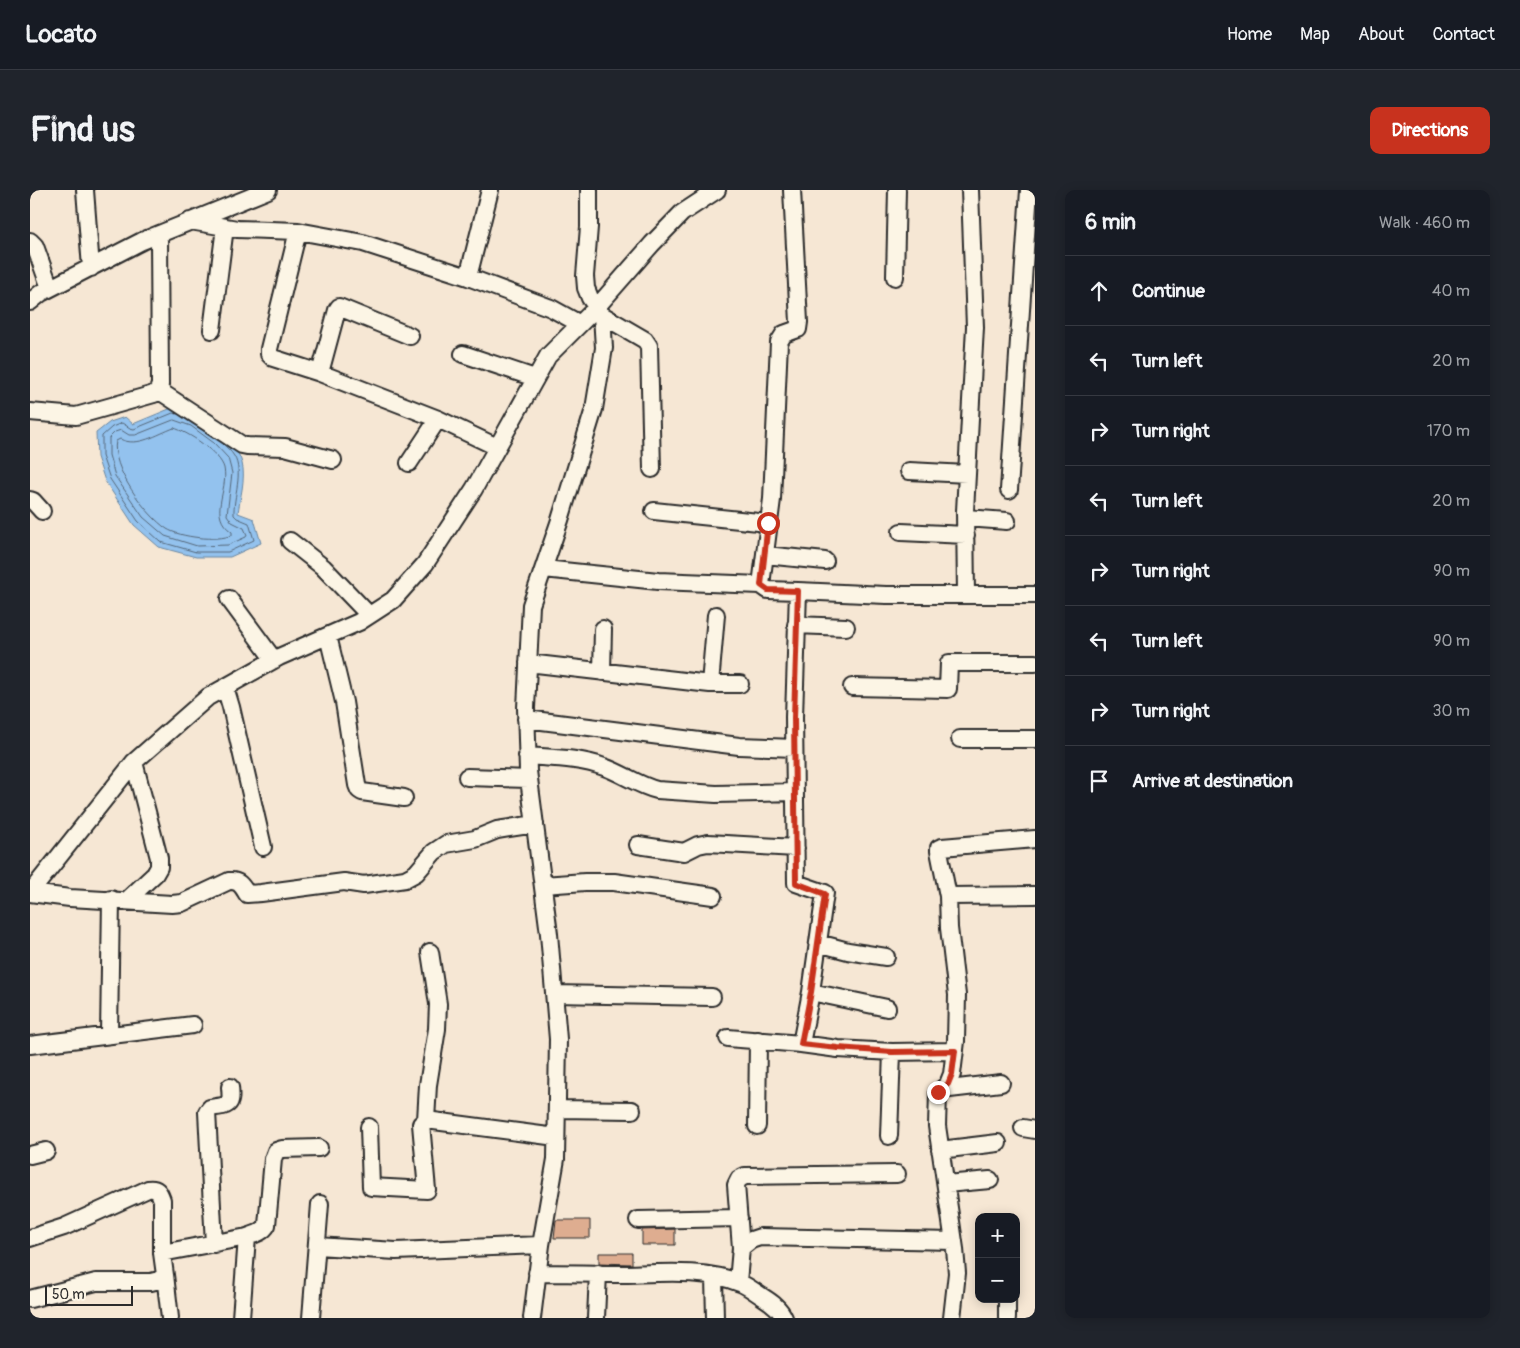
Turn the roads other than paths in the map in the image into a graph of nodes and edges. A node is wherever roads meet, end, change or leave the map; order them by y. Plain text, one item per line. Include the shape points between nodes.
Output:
1 (85, 190) edge
2 (268, 190) edge
3 (490, 190) edge
4 (590, 190) edge
5 (717, 190) edge
6 (792, 190) edge
7 (897, 190) edge
8 (970, 190) edge
9 (1029, 190) edge
10 (190, 222) junction
11 (225, 227) junction
12 (298, 231) junction
13 (159, 234) junction
14 (30, 242) edge
15 (90, 268) junction
16 (468, 277) junction
17 (895, 277) dead end
18 (50, 288) junction
19 (30, 302) edge
20 (599, 312) junction
21 (580, 324) junction
22 (212, 330) dead end
23 (410, 336) dead end
24 (463, 354) dead end
25 (320, 373) junction
26 (535, 378) junction
27 (158, 390) junction
28 (30, 412) edge
29 (438, 419) junction
30 (497, 446) junction
31 (333, 460) dead end
32 (410, 463) dead end
33 (652, 469) dead end
34 (908, 471) dead end
35 (967, 474) junction
36 (1009, 490) dead end
37 (654, 511) dead end
38 (966, 518) junction
39 (1007, 521) dead end
40 (768, 523) junction
41 (900, 532) dead end
42 (966, 535) junction
43 (290, 541) dead end
44 (765, 555) junction
45 (825, 561) dead end
46 (544, 569) junction
47 (761, 585) junction
48 (798, 591) junction
49 (966, 595) junction
50 (1035, 595) edge
51 (229, 599) dead end
52 (716, 615) dead end
53 (369, 616) junction
54 (796, 626) junction
55 (846, 627) dead end
56 (603, 629) dead end
57 (328, 636) junction
58 (274, 660) junction
59 (1035, 663) edge
60 (528, 664) junction
61 (602, 672) junction
62 (710, 684) junction
63 (740, 684) dead end
64 (852, 687) dead end
65 (225, 688) junction
66 (526, 719) junction
67 (960, 739) dead end
68 (1035, 739) edge
69 (794, 748) junction
70 (528, 756) junction
71 (134, 762) junction
72 (468, 777) dead end
73 (529, 779) junction
74 (795, 792) junction
75 (404, 798) dead end
76 (535, 824) junction
77 (1035, 839) edge
78 (638, 845) dead end
79 (263, 847) dead end
80 (796, 848) junction
81 (36, 875) edge
82 (543, 885) junction
83 (30, 893) edge
84 (1035, 895) edge
85 (713, 896) dead end
86 (948, 896) junction
87 (111, 899) junction
88 (128, 900) junction
89 (818, 943) junction
90 (430, 952) dead end
91 (886, 957) dead end
92 (811, 992) junction
93 (554, 994) junction
94 (712, 996) dead end
95 (887, 1008) dead end
96 (193, 1025) dead end
97 (109, 1035) junction
98 (728, 1038) dead end
99 (758, 1040) junction
100 (801, 1044) junction
101 (30, 1045) edge
102 (955, 1051) junction
103 (892, 1052) junction
104 (1001, 1083) dead end
105 (230, 1087) dead end
106 (941, 1090) junction
107 (557, 1109) junction
108 (632, 1110) dead end
109 (426, 1120) junction
110 (757, 1126) dead end
111 (369, 1127) dead end
112 (889, 1136) dead end
113 (556, 1137) junction
114 (998, 1143) dead end
115 (319, 1148) dead end
116 (940, 1150) junction
117 (897, 1174) dead end
118 (990, 1180) dead end
119 (946, 1184) junction
120 (320, 1204) dead end
121 (739, 1218) junction
122 (638, 1220) dead end
123 (248, 1237) junction
124 (30, 1238) edge
125 (954, 1240) junction
126 (214, 1244) junction
127 (541, 1245) junction
128 (317, 1246) junction
129 (741, 1248) junction
130 (162, 1253) junction
131 (537, 1273) junction
132 (598, 1273) junction
133 (165, 1275) junction
134 (714, 1276) junction
135 (738, 1282) junction
136 (30, 1299) edge
137 (1007, 1303) edge
138 (170, 1318) edge
139 (241, 1318) edge
140 (311, 1318) edge
141 (532, 1318) edge
142 (596, 1318) edge
143 (715, 1318) edge
144 (784, 1318) edge
145 (952, 1318) edge
146 (1007, 1318) edge

1 - 15 street
2 - 10 street
3 - 16 street
4 - 20 street via 585,276 586,288
5 - 20 street via 682,214 652,244
6 - 40 street via 799,322 798,329 784,334 779,342 772,499
7 - 17 street
8 - 35 street via 975,327
9 - 36 street
10 - 11 street
10 - 13 street
11 - 12 street
11 - 22 street
12 - 16 street via 363,243
12 - 25 street via 269,354
13 - 15 street
13 - 27 street
14 - 18 street via 35,246
15 - 18 street
16 - 21 street via 552,308
18 - 19 street
20 - 21 street
20 - 33 street via 645,340 649,346
20 - 46 street via 604,348 594,409
21 - 26 street via 548,356
23 - 25 street via 339,307
24 - 26 street
25 - 29 street
26 - 30 street
27 - 28 street via 154,394 76,416
27 - 31 street via 242,445 285,447
29 - 30 street
29 - 32 street
30 - 53 street via 474,489 425,564 393,600
34 - 35 street
35 - 38 street
37 - 40 street
38 - 39 street
38 - 42 street
40 - 44 street
41 - 42 street
42 - 49 street
43 - 53 street via 323,567
44 - 45 street
44 - 47 street
46 - 47 street via 658,581
46 - 60 street via 531,605
47 - 48 street via 768,590
48 - 49 street
48 - 54 street
49 - 50 street
51 - 58 street
52 - 62 street
53 - 57 street
54 - 55 street
54 - 69 street
56 - 61 street
57 - 58 street
57 - 75 street via 344,702 358,790
58 - 65 street
59 - 64 street via 949,663 948,690
60 - 61 street
60 - 66 street
61 - 62 street
62 - 63 street
65 - 71 street via 208,697
65 - 79 street
66 - 69 street via 739,746
66 - 70 street
67 - 68 street
69 - 74 street
70 - 73 street
70 - 74 street via 591,763 657,790 716,794
71 - 81 street
71 - 88 street via 159,858 155,874
72 - 73 street
73 - 76 street
74 - 80 street
76 - 82 street
76 - 88 street via 446,844 434,852 416,873 405,879 364,885 344,882 247,894 235,880 182,903
77 - 86 street via 939,848
78 - 80 street via 679,852 703,844
80 - 89 street via 796,883 825,894
81 - 83 street
82 - 85 street via 599,881
82 - 93 street
83 - 87 street
84 - 86 street
86 - 102 street via 957,995
87 - 88 street
87 - 97 street
89 - 91 street
89 - 92 street
90 - 109 street via 438,1004
92 - 95 street
92 - 100 street
93 - 94 street
93 - 107 street via 558,1039
96 - 97 street
97 - 101 street
98 - 99 street
99 - 100 street
99 - 110 street
100 - 103 street
102 - 103 street
102 - 106 street via 952,1074
103 - 112 street
104 - 106 street
105 - 126 street via 230,1103 210,1108 207,1112
106 - 116 street via 938,1092 937,1118
107 - 108 street
107 - 113 street
109 - 111 street via 421,1124 427,1190 371,1187
109 - 113 street
113 - 127 street via 556,1159
114 - 116 street
115 - 123 street via 276,1152 267,1225 264,1230
116 - 119 street
117 - 121 street via 745,1176 736,1185
118 - 119 street
119 - 125 street
120 - 128 street
121 - 122 street
121 - 129 street
123 - 126 street
123 - 139 street
124 - 130 street via 64,1227 154,1188 160,1192 162,1200
125 - 129 street via 760,1237
125 - 145 street via 957,1273
126 - 130 street
127 - 128 street via 396,1250
127 - 131 street
128 - 140 street
129 - 135 street
130 - 133 street
131 - 132 street
131 - 141 street
132 - 134 street via 683,1272
132 - 142 street
133 - 136 street via 151,1282 96,1282
133 - 138 street
134 - 135 street
134 - 143 street
135 - 144 street via 774,1304
137 - 146 street

